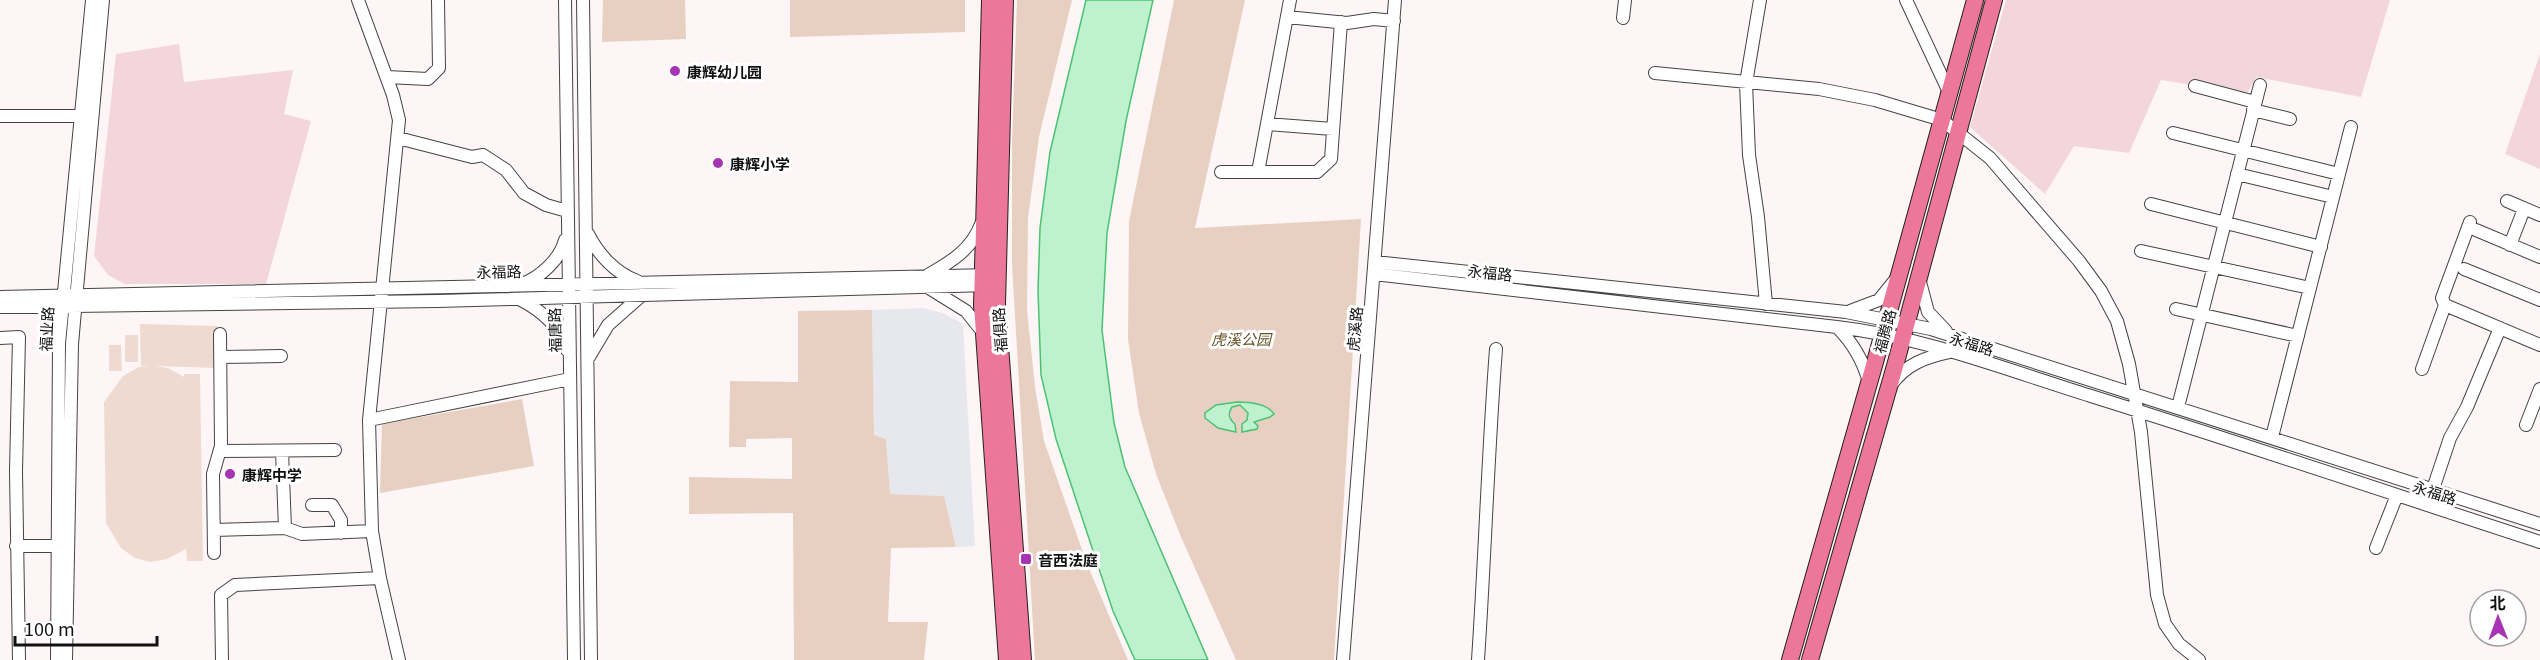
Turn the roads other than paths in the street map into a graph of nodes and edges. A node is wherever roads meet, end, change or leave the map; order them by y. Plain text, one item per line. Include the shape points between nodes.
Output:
1 (92, 0) edge
2 (103, 0) edge
3 (358, 0) edge
4 (438, 0) edge
5 (565, 0) edge
6 (583, 0) edge
7 (990, 0) edge
8 (1005, 0) edge
9 (1290, 0) edge
10 (1395, 0) edge
11 (1625, 0) edge
12 (1760, 0) edge
13 (1906, 0) edge
14 (1975, 0) edge
15 (1994, 0) edge
16 (1287, 17) junction
17 (1623, 18) dead end
18 (1394, 21) junction
19 (1341, 22) junction
20 (1655, 73) dead end
21 (387, 77) junction
22 (1746, 83) junction
23 (2260, 85) dead end
24 (2195, 86) dead end
25 (1949, 92) junction
26 (2254, 106) junction
27 (0, 116) edge
28 (86, 116) junction
29 (1942, 120) junction
30 (2290, 120) dead end
31 (1267, 124) junction
32 (2351, 127) dead end
33 (1333, 129) junction
34 (1958, 131) junction
35 (2173, 133) dead end
36 (398, 138) junction
37 (2243, 150) junction
38 (1221, 172) dead end
39 (1258, 172) junction
40 (2237, 174) junction
41 (2339, 174) junction
42 (2333, 197) junction
43 (2507, 201) dead end
44 (2151, 204) dead end
45 (2524, 209) junction
46 (567, 211) junction
47 (985, 215) junction
48 (2540, 215) edge
49 (2225, 222) junction
50 (568, 230) junction
51 (586, 230) junction
52 (2510, 244) junction
53 (2320, 247) junction
54 (2141, 251) dead end
55 (2540, 257) edge
56 (2213, 267) junction
57 (1374, 268) junction
58 (2464, 269) dead end
59 (1900, 273) junction
60 (1919, 278) junction
61 (990, 280) junction
62 (925, 282) junction
63 (383, 288) junction
64 (2310, 288) junction
65 (642, 289) junction
66 (569, 290) junction
67 (587, 290) junction
68 (518, 292) junction
69 (0, 297) edge
70 (69, 300) junction
71 (2540, 300) edge
72 (382, 301) junction
73 (1766, 304) junction
74 (2445, 305) junction
75 (0, 307) edge
76 (2176, 309) dead end
77 (1846, 312) junction
78 (2201, 314) junction
79 (1885, 326) junction
80 (1837, 327) junction
81 (2500, 328) junction
82 (1905, 331) junction
83 (220, 334) dead end
84 (984, 334) junction
85 (1952, 336) junction
86 (2298, 336) junction
87 (0, 338) edge
88 (2540, 345) edge
89 (1496, 349) dead end
90 (1950, 352) junction
91 (281, 356) dead end
92 (220, 357) junction
93 (570, 360) junction
94 (588, 361) junction
95 (2422, 369) dead end
96 (570, 379) junction
97 (1870, 383) junction
98 (1889, 388) junction
99 (2540, 389) edge
100 (2134, 392) junction
101 (2178, 407) junction
102 (2137, 410) junction
103 (369, 420) junction
104 (2526, 425) dead end
105 (2272, 437) junction
106 (335, 450) dead end
107 (220, 451) junction
108 (282, 451) junction
109 (2433, 489) junction
110 (2397, 495) junction
111 (312, 505) dead end
112 (2540, 524) edge
113 (285, 528) junction
114 (214, 530) junction
115 (372, 531) junction
116 (341, 532) junction
117 (2540, 542) edge
118 (16, 546) junction
119 (63, 546) junction
120 (2376, 548) dead end
121 (214, 553) dead end
122 (380, 578) junction
123 (18, 660) edge
124 (57, 660) edge
125 (66, 660) edge
126 (222, 660) edge
127 (399, 660) edge
128 (574, 660) edge
129 (591, 660) edge
130 (1007, 660) edge
131 (1023, 660) edge
132 (1343, 660) edge
133 (1478, 660) edge
134 (1790, 660) edge
135 (1810, 660) edge
136 (2199, 660) edge

1 - 28 street, 福业路
2 - 28 street, 福业路
3 - 21 street
4 - 21 street via 439,68 428,79
5 - 46 street, 福唐路
6 - 51 street
7 - 47 main road, 福俱路
8 - 61 main road, 福俱路
9 - 16 street
10 - 18 street, 虎溪路
11 - 17 street
12 - 22 street
13 - 25 street
14 - 25 main road, 福腾路
15 - 34 main road, 福腾路
16 - 19 street
16 - 31 street
18 - 19 street
18 - 57 street, 虎溪路
19 - 33 street
20 - 22 street
21 - 36 street via 398,113
22 - 29 street via 1819,89 1875,100
22 - 73 street via 1749,155
23 - 26 street
24 - 26 street
25 - 29 main road, 福腾路
26 - 30 street
26 - 37 street
27 - 28 street
28 - 70 street, 福业路
29 - 34 street
29 - 59 main road, 福腾路
31 - 33 street
31 - 39 street
32 - 41 street
33 - 39 street via 1331,159 1317,172
34 - 60 main road, 福腾路
34 - 100 street via 2026,197 2101,291 2117,321
35 - 37 street
36 - 46 street via 472,157 483,155 506,170 524,193
36 - 63 street
37 - 40 street
37 - 41 street
38 - 39 street
40 - 42 street
40 - 49 street
41 - 42 street
42 - 53 street
43 - 45 street
44 - 49 street
45 - 48 street
45 - 52 street
46 - 50 street, 福唐路
47 - 61 main road, 福俱路
47 - 62 street via 976,238
49 - 53 street
49 - 56 street
50 - 66 street, 福唐路
50 - 68 street via 557,257
51 - 65 street via 601,255
51 - 67 street
52 - 55 street
52 - 74 street via 2473,226 2442,298
53 - 64 street
54 - 56 street
56 - 64 street
56 - 78 street
57 - 73 street, 永福路
57 - 80 street, 永福路
57 - 132 street, 虎溪路
58 - 71 street
59 - 77 street via 1879,300
59 - 79 main road, 福腾路
60 - 82 main road, 福腾路
60 - 85 street via 1928,312
61 - 62 street, 永福路
61 - 84 main road, 福俱路
61 - 131 main road, 福俱路
62 - 65 street, 永福路
62 - 84 street via 966,311
63 - 68 street, 永福路
63 - 70 street, 永福路
63 - 72 street
64 - 86 street
65 - 67 street, 永福路
65 - 94 street via 608,325
66 - 67 street, 永福路
66 - 68 street, 永福路
66 - 93 street, 福唐路
67 - 94 street
68 - 72 street, 永福路
68 - 93 street via 557,329
69 - 70 street, 永福路
70 - 72 street, 永福路
70 - 75 street, 永福路
70 - 119 street, 福业路 via 60,344
72 - 103 street
73 - 77 street, 永福路
74 - 81 street
74 - 95 street
76 - 78 street
77 - 79 street, 永福路
78 - 86 street
78 - 101 street
79 - 80 street, 永福路
79 - 82 street, 永福路
79 - 97 main road, 福腾路
80 - 97 street via 1850,340
81 - 88 street
81 - 109 street via 2450,438
82 - 85 street, 永福路
82 - 90 street, 永福路
82 - 98 main road, 福腾路
83 - 92 street
84 - 130 main road, 福俱路
85 - 100 street, 永福路
86 - 105 street
87 - 118 street via 19,337
89 - 133 street
90 - 98 street via 1915,362
90 - 102 street, 永福路
91 - 92 street
92 - 107 street
93 - 96 street, 福唐路
94 - 129 street
96 - 103 street
96 - 128 street, 福唐路
97 - 134 main road, 福腾路
98 - 135 main road, 福腾路
99 - 104 street
100 - 101 street, 永福路
100 - 102 street
101 - 105 street, 永福路
102 - 110 street, 永福路
102 - 136 street via 2157,595 2165,624 2179,644
103 - 115 street
105 - 109 street, 永福路
106 - 108 street
107 - 108 street
107 - 114 street via 213,474
108 - 113 street
109 - 112 street, 永福路
110 - 117 street, 永福路
110 - 120 street
111 - 116 street via 332,505 341,520
113 - 114 street
113 - 116 street via 302,534
114 - 121 street
115 - 116 street
115 - 122 street
118 - 119 street
118 - 123 street
119 - 124 street, 福业路
119 - 125 street, 福业路
122 - 126 street via 235,585 221,595
122 - 127 street

